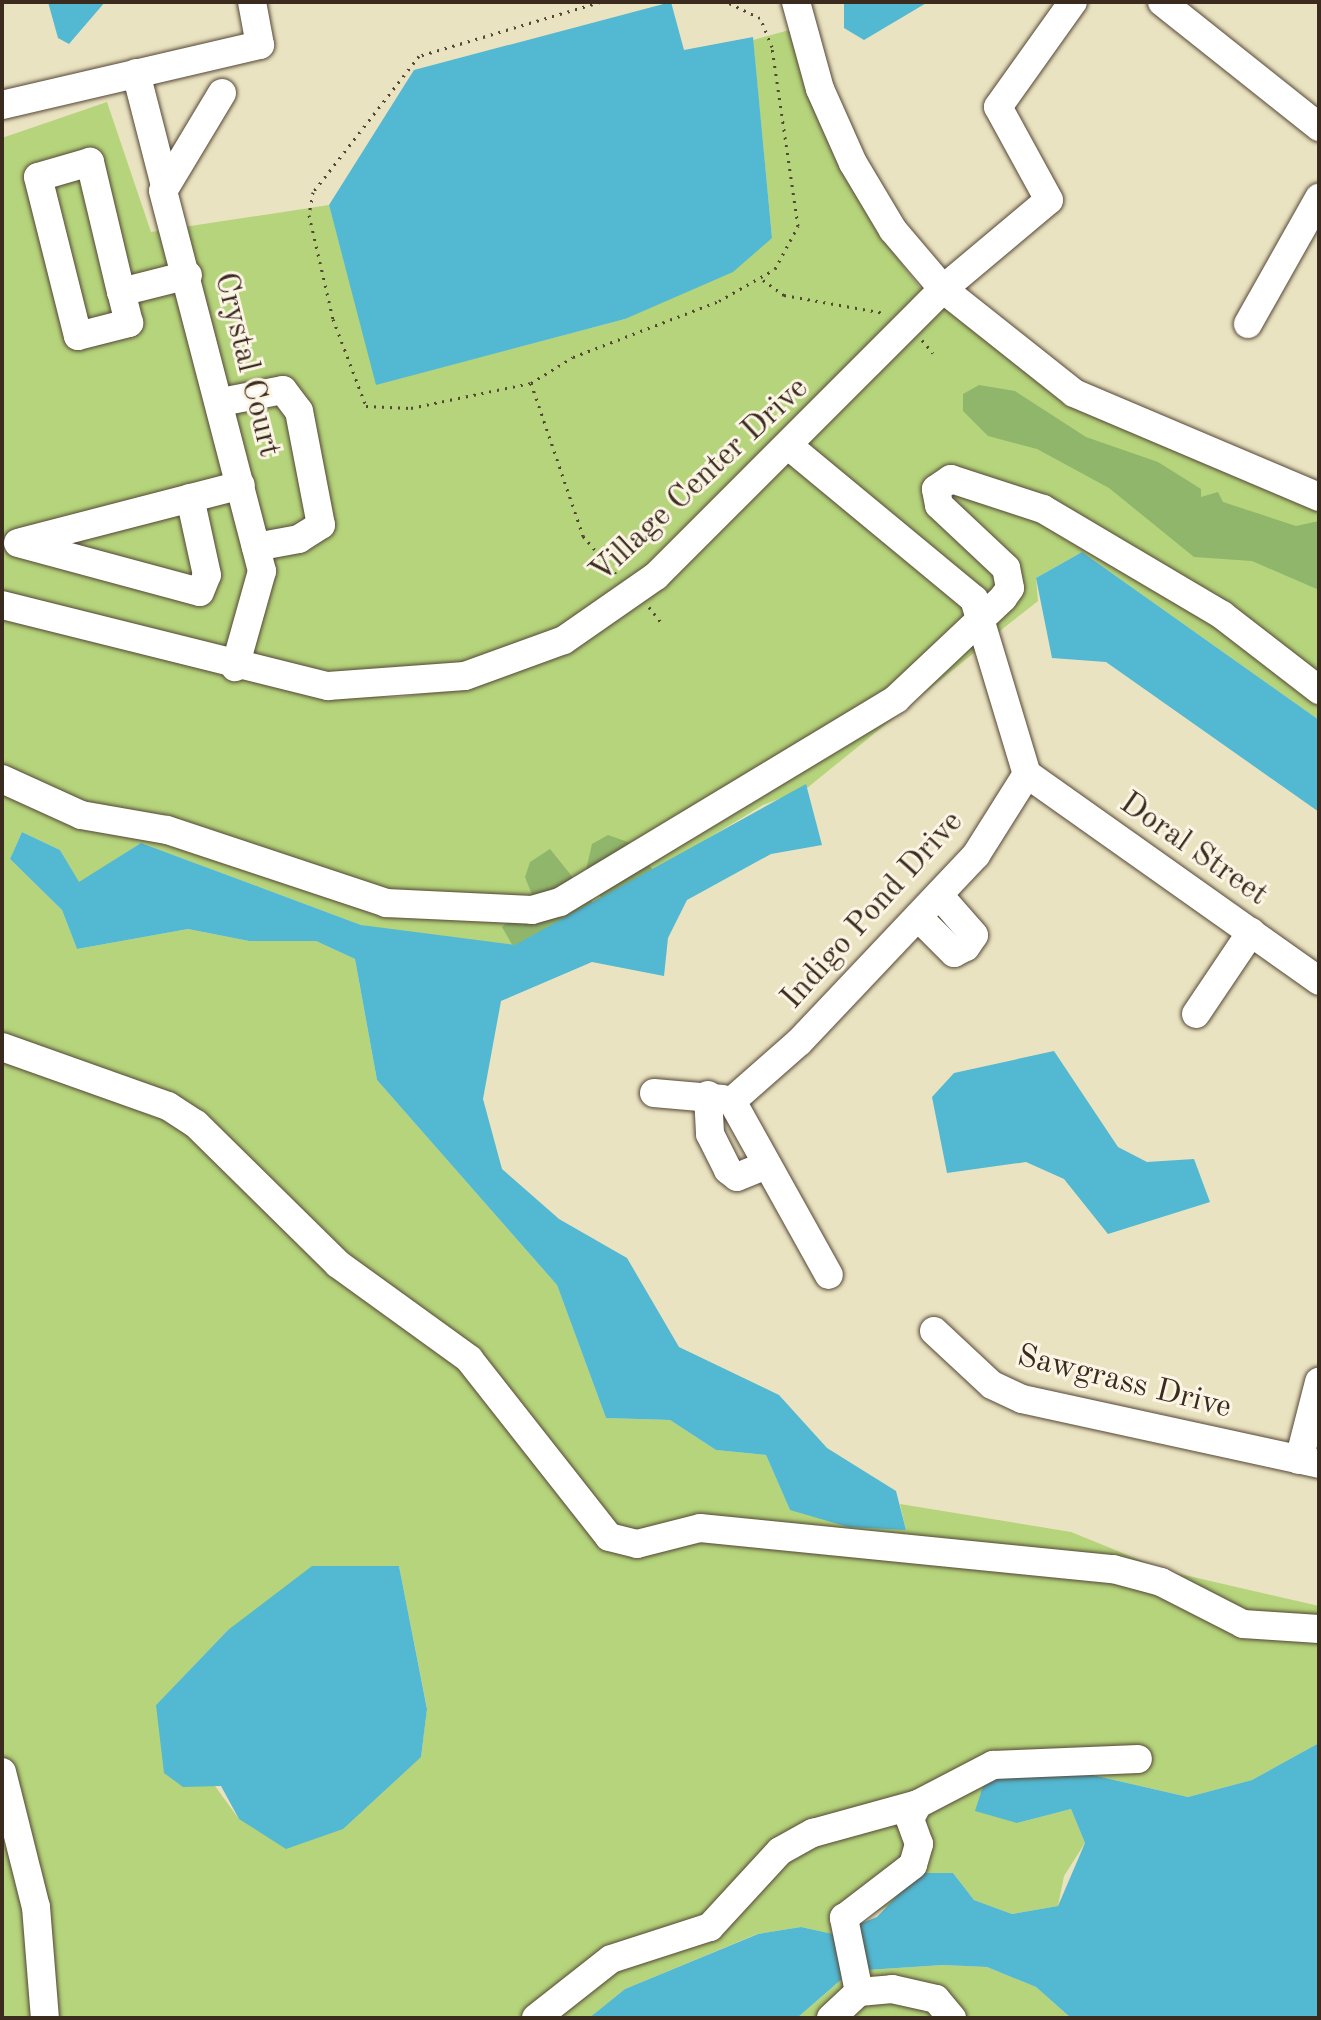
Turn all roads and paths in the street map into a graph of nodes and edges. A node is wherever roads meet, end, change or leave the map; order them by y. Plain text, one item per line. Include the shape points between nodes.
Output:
1 (252, 2) edge
2 (600, 2) edge
3 (727, 2) edge
4 (796, 2) edge
5 (1073, 2) edge
6 (1162, 2) edge
7 (136, 73) junction
8 (222, 93) dead end
9 (2, 105) edge
10 (1319, 127) edge
11 (165, 186) junction
12 (1319, 198) edge
13 (188, 275) junction
14 (763, 280) junction
15 (943, 289) junction
16 (121, 292) junction
17 (1248, 324) dead end
18 (906, 327) junction
19 (933, 353) dead end
20 (531, 383) junction
21 (221, 402) junction
22 (790, 447) junction
23 (241, 485) junction
24 (1319, 497) edge
25 (190, 498) junction
26 (10, 545) edge
27 (256, 547) junction
28 (636, 593) junction
29 (2, 605) edge
30 (981, 617) junction
31 (664, 626) dead end
32 (235, 667) junction
33 (1319, 690) edge
34 (1027, 774) junction
35 (2, 779) edge
36 (939, 895) junction
37 (918, 917) junction
38 (1251, 932) junction
39 (1319, 981) edge
40 (1196, 1014) dead end
41 (2, 1047) edge
42 (654, 1093) dead end
43 (720, 1098) junction
44 (829, 1275) dead end
45 (934, 1331) dead end
46 (1319, 1382) edge
47 (1309, 1462) edge
48 (1319, 1629) edge
49 (1138, 1759) dead end
50 (2, 1772) edge
51 (906, 1814) junction
52 (858, 1988) junction
53 (45, 2018) edge
54 (536, 2018) edge
55 (831, 2018) edge
56 (952, 2018) edge

1 - 7 street via 260,45
2 - 20 path via 419,56 309,202 333,319 366,406 411,408
3 - 14 path via 760,18 770,35 797,212 793,243
4 - 15 street via 820,89 853,163 893,230
5 - 15 street, Village Center Drive via 998,107 1049,200
6 - 10 street
7 - 9 street
7 - 11 street, Crystal Court
8 - 11 street
11 - 13 street, Crystal Court
12 - 17 street
13 - 16 street
13 - 21 street, Crystal Court
14 - 18 path via 784,295 877,310
14 - 20 path via 631,331
15 - 18 street, Village Center Drive
15 - 24 street via 1074,393
16 - 16 street via 129,323 78,336 38,177 90,162
18 - 19 path
18 - 22 street, Village Center Drive
20 - 28 path via 583,536
21 - 23 street, Crystal Court
21 - 27 street via 283,390 299,411 321,525 309,536
22 - 28 street, Village Center Drive
22 - 30 street via 974,599
23 - 25 street
23 - 27 street, Crystal Court
25 - 26 street
25 - 26 street via 207,575 200,592
27 - 32 street, Crystal Court via 262,571
28 - 31 path
28 - 32 street, Village Center Drive via 564,640 465,676 328,686
29 - 32 street, Village Center Drive
30 - 33 street via 1010,588 1010,577 939,505 936,489 951,479 1056,516 1222,615
30 - 34 street
30 - 35 street via 896,699 781,763 587,889 532,910 370,899 167,830 81,815
34 - 36 street, Indigo Pond Drive via 976,855
34 - 38 street, Doral Street
36 - 37 street, Indigo Pond Drive
36 - 37 street via 974,935 966,947 954,953
37 - 43 street, Indigo Pond Drive
38 - 39 street, Doral Street
38 - 40 street
41 - 48 street via 168,1106 196,1124 338,1264 469,1359 609,1537 637,1544 700,1528 1113,1569 1161,1582 1243,1624
42 - 43 street
43 - 44 street
45 - 47 street, Sawgrass Drive via 992,1385 1022,1399
46 - 47 street
49 - 51 street via 993,1765
50 - 53 street via 36,1907
51 - 52 street via 919,1844 913,1865 850,1909 843,1928
51 - 54 street via 798,1840 710,1927 611,1959
52 - 55 street
52 - 56 street via 923,1993

